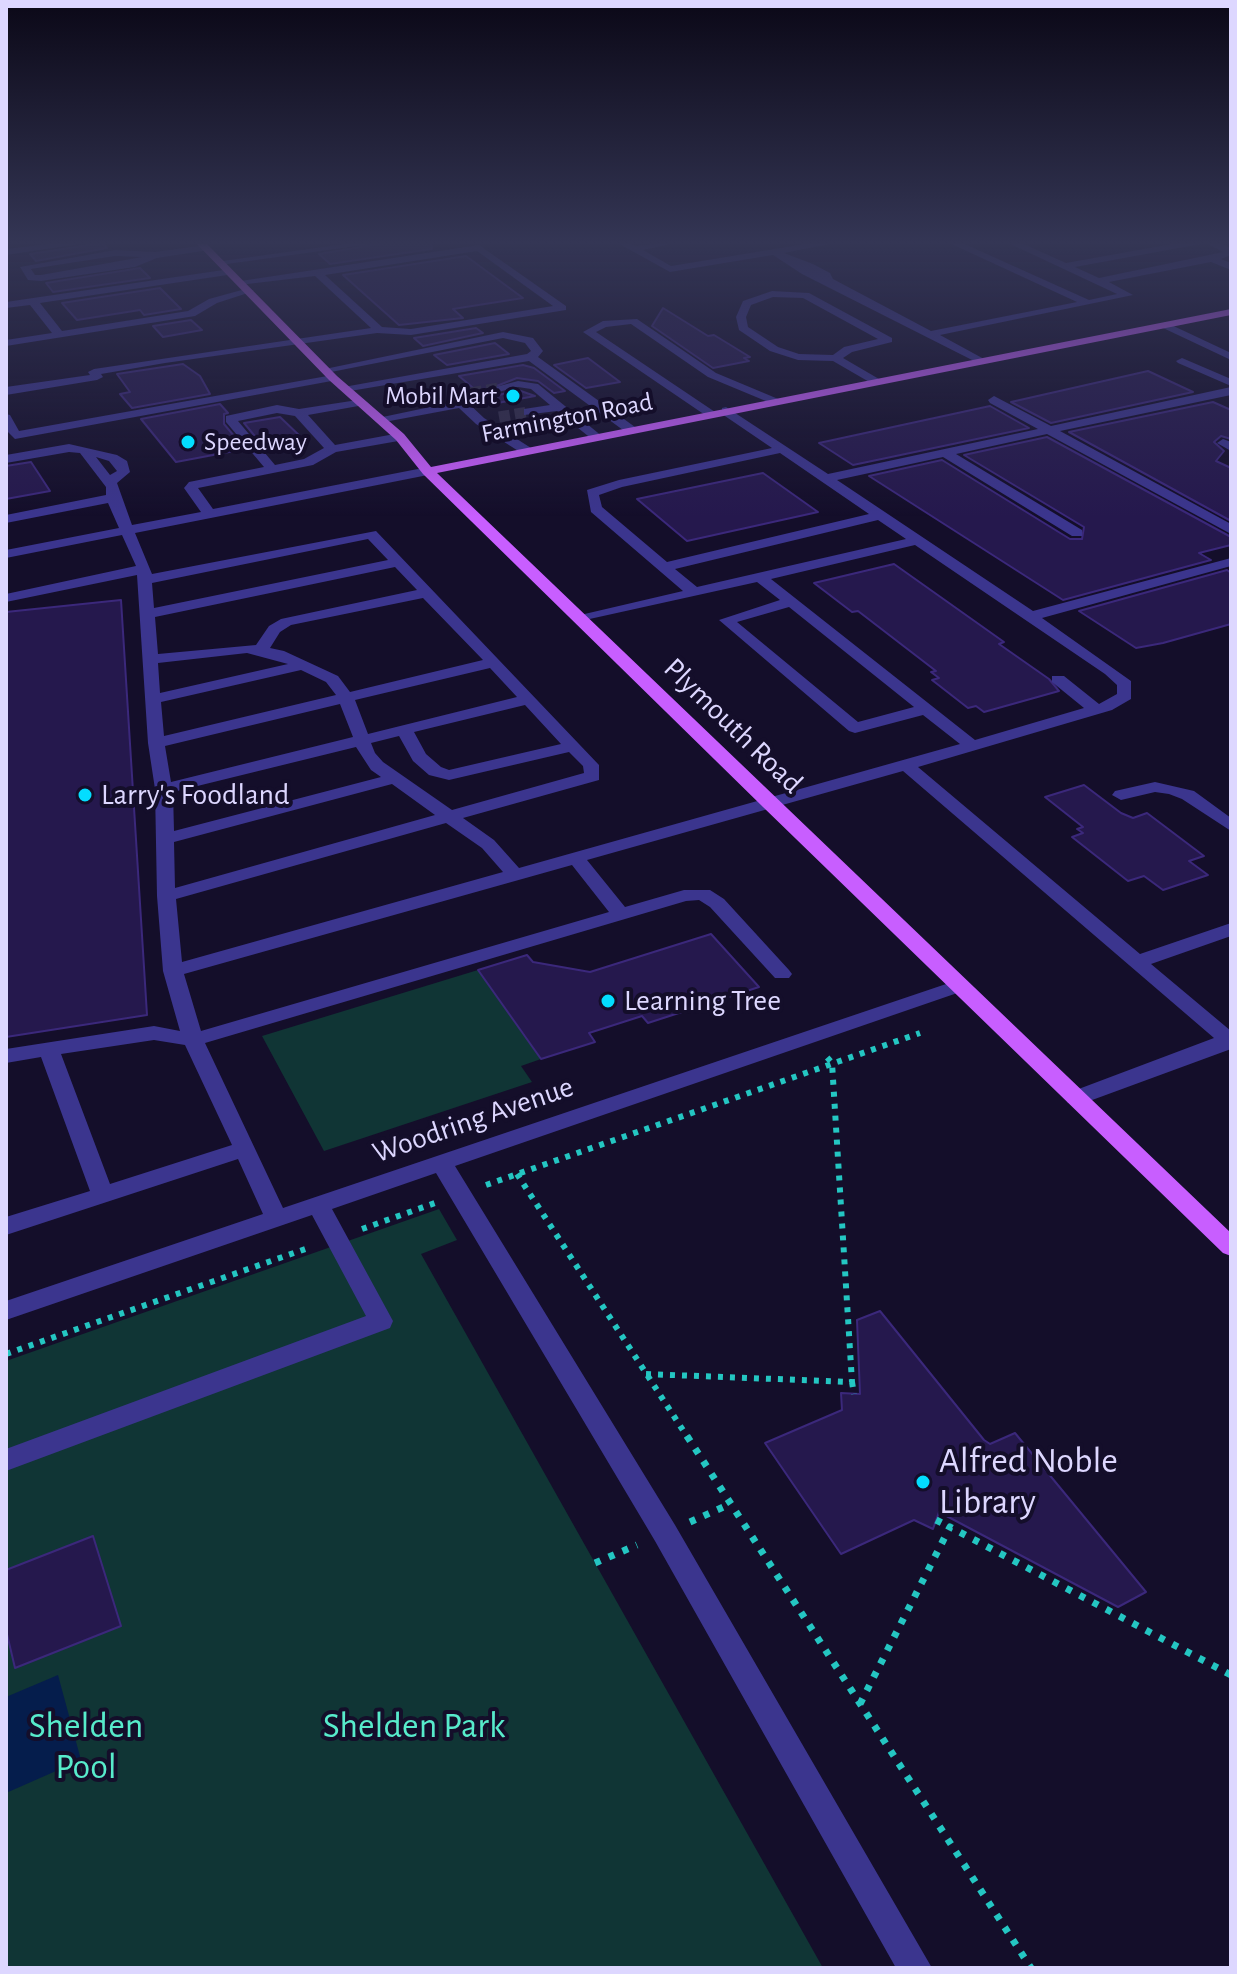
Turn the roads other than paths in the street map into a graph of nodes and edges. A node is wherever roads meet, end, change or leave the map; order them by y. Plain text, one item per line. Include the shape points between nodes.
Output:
1 (71, 333) edge
2 (291, 333) edge
3 (359, 333) edge
4 (590, 333) edge
5 (651, 333) edge
6 (751, 333) edge
7 (875, 333) edge
8 (935, 333) edge
9 (1123, 333) edge
10 (1185, 333) edge
11 (931, 334) joint
12 (59, 335) joint
13 (6, 343) edge
14 (301, 343) junction
15 (1225, 349) edge
16 (411, 356) junction
17 (531, 357) junction
18 (1231, 357) edge
19 (835, 358) junction
20 (980, 361) junction
21 (1182, 361) dead end
22 (432, 373) junction
23 (329, 374) junction
24 (875, 381) junction
25 (1231, 383) edge
26 (344, 388) junction
27 (498, 388) tunnel mouth
28 (6, 391) edge
29 (1231, 391) edge
30 (994, 400) dead end
31 (777, 401) junction
32 (360, 402) junction
33 (560, 407) junction
34 (528, 412) tunnel mouth
35 (719, 412) junction
36 (299, 413) junction
37 (499, 417) tunnel mouth
38 (6, 418) edge
39 (379, 419) junction
40 (480, 421) junction
41 (631, 430) junction
42 (1049, 431) junction
43 (10, 436) edge
44 (400, 437) junction
45 (597, 437) junction
46 (332, 449) junction
47 (783, 449) junction
48 (84, 450) junction
49 (527, 451) junction
50 (945, 453) junction
51 (6, 459) edge
52 (272, 469) junction
53 (428, 471) junction
54 (827, 478) junction
55 (109, 482) junction
56 (113, 498) junction
57 (209, 513) junction
58 (880, 515) junction
59 (6, 519) edge
60 (128, 529) junction
61 (1231, 530) edge
62 (1077, 533) dead end
63 (917, 540) junction
64 (6, 554) edge
65 (399, 562) junction
66 (1231, 562) edge
67 (665, 567) junction
68 (144, 575) junction
69 (760, 577) junction
70 (429, 592) junction
71 (695, 593) junction
72 (6, 598) edge
73 (791, 602) junction
74 (148, 614) junction
75 (1029, 617) junction
76 (581, 619) junction
77 (260, 651) junction
78 (152, 659) junction
79 (495, 662) junction
80 (305, 665) junction
81 (1058, 679) dead end
82 (346, 697) junction
83 (153, 699) junction
84 (529, 699) junction
85 (926, 709) junction
86 (1096, 710) junction
87 (404, 730) junction
88 (362, 740) junction
89 (156, 743) junction
90 (971, 745) junction
91 (573, 746) junction
92 (906, 765) junction
93 (393, 779) junction
94 (164, 789) junction
95 (1121, 795) dead end
96 (769, 803) junction
97 (452, 817) junction
98 (1231, 826) edge
99 (164, 839) junction
100 (575, 857) junction
101 (515, 874) junction
102 (166, 896) junction
103 (621, 914) junction
104 (1231, 929) edge
105 (1137, 962) junction
106 (173, 971) junction
107 (782, 974) dead end
108 (959, 986) junction
109 (193, 1040) junction
110 (1230, 1041) edge
111 (49, 1050) junction
112 (6, 1056) edge
113 (1076, 1098) junction
114 (245, 1149) junction
115 (441, 1162) junction
116 (103, 1195) junction
117 (318, 1204) junction
118 (277, 1219) junction
119 (6, 1226) edge
120 (1231, 1247) edge
121 (6, 1311) edge
122 (6, 1460) edge
123 (915, 1968) edge

1 - 12 street
2 - 14 main road, Plymouth Road
3 - 14 street
4 - 35 street
5 - 31 street via 712,375
6 - 19 street via 798,357
7 - 19 street via 888,340 848,349
8 - 11 street
9 - 20 main road, Farmington Road
10 - 15 street
11 - 20 street
12 - 13 street
14 - 23 main road, Plymouth Road
14 - 28 street via 165,360
15 - 18 street
16 - 17 street via 416,350 503,335 535,344
16 - 22 street
16 - 23 street
17 - 22 street
17 - 41 street
19 - 24 street
20 - 24 main road, Farmington Road
21 - 25 street
22 - 26 street
23 - 26 main road, Plymouth Road
23 - 43 street
24 - 31 main road, Farmington Road
26 - 32 main road, Plymouth Road
27 - 33 street via 534,386
29 - 42 street
30 - 42 street
31 - 35 main road, Farmington Road
32 - 36 street
32 - 39 main road, Plymouth Road
33 - 34 street
33 - 45 street
35 - 41 main road, Farmington Road
35 - 47 street
36 - 46 street
36 - 52 street via 277,409 230,419
37 - 40 street
38 - 43 street
39 - 40 street via 466,398
39 - 44 main road, Plymouth Road
40 - 49 street
41 - 45 main road, Farmington Road
42 - 50 street
42 - 61 street
44 - 46 street
44 - 53 main road, Plymouth Road
45 - 49 main road, Farmington Road
46 - 52 street via 308,462
47 - 54 street
47 - 67 street via 592,493 596,509
48 - 51 street
48 - 55 street
48 - 55 street via 122,464 124,472
49 - 53 main road, Farmington Road
50 - 54 street
50 - 62 street
52 - 57 street via 194,485 191,488
53 - 57 street, Farmington Road
53 - 76 main road, Plymouth Road
54 - 58 street
55 - 56 street
56 - 59 street
56 - 60 street
57 - 60 street, Farmington Road
58 - 63 street
58 - 67 street
60 - 64 street, Farmington Road
60 - 68 street
63 - 69 street
63 - 75 street
65 - 68 street via 371,534
65 - 70 street
65 - 74 street
66 - 75 street
67 - 71 street
68 - 72 street
68 - 74 street
69 - 71 street
69 - 73 street
70 - 77 street via 286,622 274,629
70 - 79 street
71 - 76 street
73 - 85 street
73 - 85 street via 726,620 855,728
74 - 78 street
75 - 86 street via 1125,684 1125,696
76 - 96 main road, Plymouth Road
77 - 78 street via 215,650
77 - 80 street
78 - 83 street
79 - 82 street
79 - 84 street
80 - 82 street via 332,679
80 - 83 street
81 - 86 street
82 - 88 street
82 - 89 street
83 - 89 street
84 - 87 street
84 - 91 street
85 - 90 street
86 - 90 street
87 - 88 street
87 - 91 street via 419,757 449,775
88 - 93 street via 367,754
88 - 94 street
89 - 94 street
90 - 92 street
91 - 97 street via 591,765 593,776
92 - 96 street
92 - 105 street
93 - 97 street
93 - 99 street
94 - 99 street
95 - 98 street via 1172,789
96 - 100 street
96 - 108 main road, Plymouth Road
97 - 101 street via 488,844
97 - 102 street
99 - 102 street
100 - 101 street
100 - 103 street
101 - 106 street
102 - 106 street
103 - 107 street via 703,894
103 - 109 street
104 - 105 street
105 - 110 street
106 - 109 street
108 - 113 main road, Plymouth Road
108 - 115 street, Woodring Avenue
109 - 111 street via 154,1033
109 - 114 street
110 - 113 street
111 - 112 street
111 - 116 street
113 - 120 main road, Plymouth Road
114 - 116 street
114 - 118 street
115 - 117 street, Woodring Avenue
115 - 123 street via 665,1533
116 - 119 street
117 - 118 street, Woodring Avenue
117 - 122 street via 381,1321
118 - 121 street, Woodring Avenue

